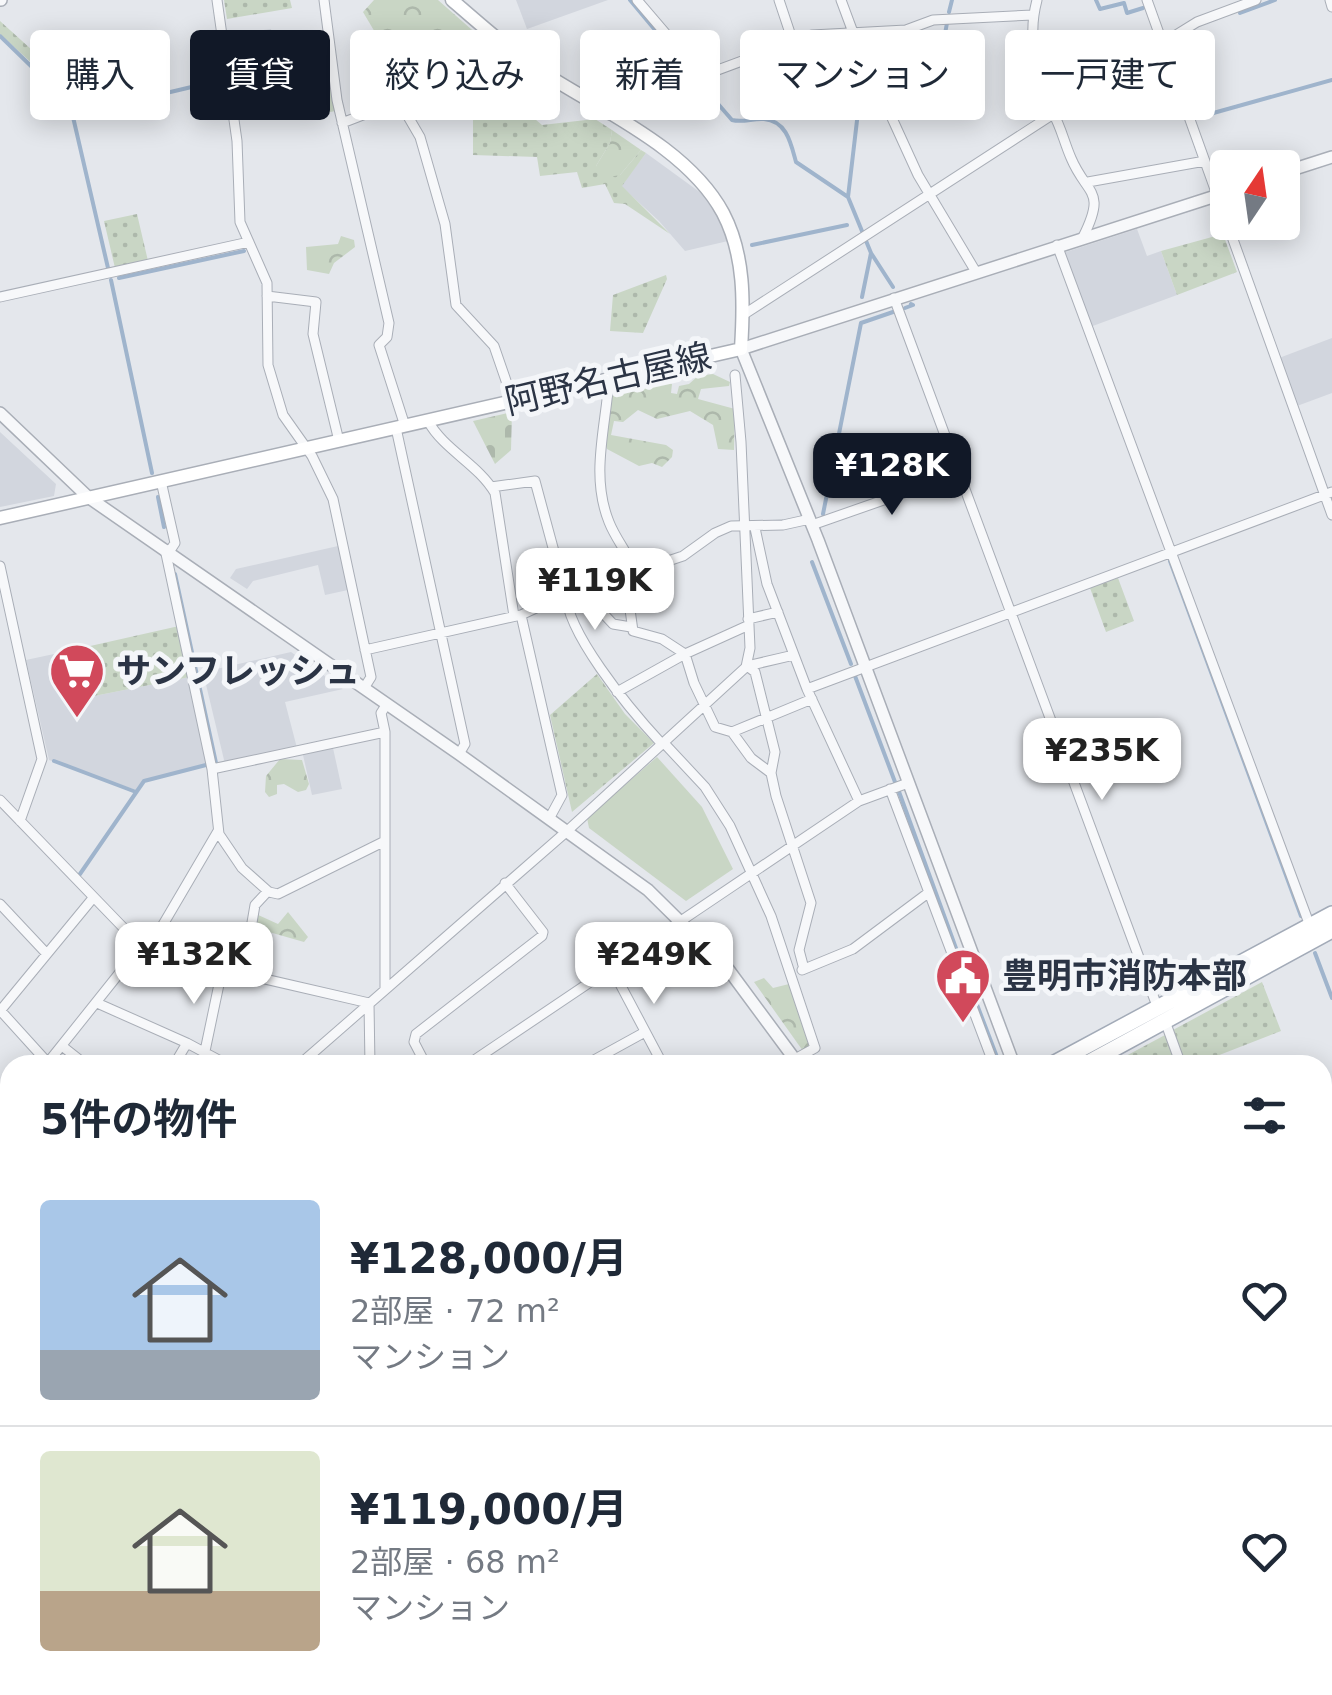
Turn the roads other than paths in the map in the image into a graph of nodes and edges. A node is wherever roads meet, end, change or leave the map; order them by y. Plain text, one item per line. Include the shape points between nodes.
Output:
1 (218, 0) edge
2 (324, 0) edge
3 (452, 0) edge
4 (637, 0) edge
5 (780, 0) edge
6 (842, 0) edge
7 (1037, 0) edge
8 (1148, 0) edge
9 (1256, 0) edge
10 (1033, 15) junction
11 (663, 30) edge
12 (789, 30) edge
13 (852, 30) edge
14 (906, 30) edge
15 (1031, 30) edge
16 (1158, 30) edge
17 (1184, 30) edge
18 (580, 96) edge
19 (350, 120) edge
20 (410, 120) edge
21 (618, 120) edge
22 (894, 120) edge
23 (1042, 120) edge
24 (1060, 120) edge
25 (1190, 120) edge
26 (342, 123) junction
27 (1332, 157) edge
28 (1205, 161) junction
29 (1300, 167) edge
30 (1210, 171) edge
31 (1088, 182) junction
32 (931, 196) junction
33 (1210, 197) edge
34 (1083, 237) junction
35 (1237, 240) edge
36 (249, 242) junction
37 (1058, 245) junction
38 (976, 272) junction
39 (0, 296) edge
40 (267, 296) junction
41 (894, 298) junction
42 (743, 315) junction
43 (741, 349) junction
44 (735, 376) dead end
45 (609, 379) junction
46 (513, 401) junction
47 (0, 413) edge
48 (428, 420) junction
49 (401, 426) junction
50 (339, 441) junction
51 (307, 448) junction
52 (958, 474) junction
53 (161, 481) junction
54 (492, 487) junction
55 (1328, 493) edge
56 (88, 497) junction
57 (1332, 515) edge
58 (0, 518) edge
59 (811, 522) junction
60 (750, 528) junction
61 (167, 550) junction
62 (1171, 554) junction
63 (0, 566) edge
64 (635, 572) junction
65 (626, 581) junction
66 (564, 594) junction
67 (585, 594) junction
68 (778, 612) junction
69 (1011, 614) junction
70 (517, 616) junction
71 (749, 622) junction
72 (630, 626) junction
73 (441, 632) junction
74 (365, 650) junction
75 (685, 654) junction
76 (794, 655) junction
77 (747, 666) junction
78 (864, 668) junction
79 (364, 688) junction
80 (616, 692) junction
81 (809, 694) junction
82 (387, 704) junction
83 (704, 708) junction
84 (766, 719) junction
85 (385, 732) junction
86 (732, 732) junction
87 (662, 742) junction
88 (460, 754) junction
89 (212, 769) junction
90 (771, 773) junction
91 (908, 783) junction
92 (890, 788) junction
93 (0, 800) edge
94 (859, 802) junction
95 (549, 819) junction
96 (20, 820) junction
97 (218, 831) junction
98 (566, 832) junction
99 (383, 842) junction
100 (792, 846) junction
101 (751, 874) junction
102 (506, 884) junction
103 (268, 890) junction
104 (928, 892) junction
105 (93, 898) junction
106 (0, 904) edge
107 (1332, 914) edge
108 (682, 920) junction
109 (1310, 926) junction
110 (1332, 930) edge
111 (142, 946) junction
112 (46, 954) junction
113 (611, 967) junction
114 (804, 969) junction
115 (222, 970) junction
116 (790, 974) junction
117 (243, 975) junction
118 (386, 988) junction
119 (985, 988) junction
120 (967, 994) junction
121 (96, 1003) junction
122 (369, 1003) junction
123 (0, 1010) edge
124 (1161, 1014) junction
125 (645, 1032) junction
126 (187, 1043) junction
127 (62, 1046) junction
128 (205, 1052) junction
129 (39, 1055) edge
130 (54, 1055) edge
131 (73, 1055) edge
132 (180, 1055) edge
133 (210, 1055) edge
134 (310, 1055) edge
135 (370, 1055) edge
136 (421, 1055) edge
137 (482, 1055) edge
138 (603, 1055) edge
139 (658, 1055) edge
140 (792, 1055) edge
141 (806, 1055) edge
142 (990, 1055) edge
143 (1010, 1055) edge
144 (1073, 1055) edge
145 (1099, 1055) edge
146 (1177, 1055) edge

1 - 36 street via 237,141 240,222
2 - 26 street
3 - 18 main road, 阿野名古屋線
4 - 11 street
5 - 12 street
6 - 13 street
7 - 10 street
8 - 16 street
9 - 17 street
10 - 14 street via 933,20
10 - 15 street
19 - 26 street
20 - 46 street via 445,224 456,305 494,346
21 - 42 main road, 阿野名古屋線 via 680,161 712,195 733,236
22 - 32 street
23 - 32 street
24 - 31 street via 1071,160
25 - 28 street
26 - 49 street via 389,323 379,344
27 - 29 street
28 - 30 street
28 - 31 street
31 - 34 street via 1094,215
32 - 38 street
32 - 42 street
33 - 34 street
34 - 37 street
35 - 55 street
36 - 39 street
36 - 40 street
37 - 38 street
37 - 62 street
38 - 41 street
40 - 50 street via 316,302 314,334
40 - 51 street via 268,365 283,414
41 - 43 street
41 - 52 street
42 - 43 main road, 阿野名古屋線
43 - 45 main road, 阿野名古屋線
43 - 59 street
44 - 60 street
45 - 46 main road, 阿野名古屋線
45 - 64 street via 600,480 610,524
46 - 48 main road, 阿野名古屋線
47 - 56 street
48 - 49 main road, 阿野名古屋線
48 - 54 street
49 - 50 main road, 阿野名古屋線
49 - 73 street
50 - 51 main road, 阿野名古屋線
51 - 53 main road, 阿野名古屋線
51 - 74 street via 333,499
52 - 59 street
52 - 69 street
53 - 56 main road, 阿野名古屋線
53 - 61 street via 175,543
54 - 66 street via 535,481
54 - 70 street
55 - 57 street
55 - 62 street
56 - 58 main road, 阿野名古屋線
56 - 61 street
59 - 60 street
59 - 78 street
60 - 64 street via 731,526 682,556
60 - 68 street
60 - 71 street
61 - 79 street
61 - 89 street
62 - 69 street
62 - 109 street
63 - 96 street via 42,759
64 - 65 street
65 - 67 street
65 - 72 street
66 - 67 street
66 - 70 street
66 - 80 street via 578,632
67 - 72 street via 613,624
68 - 71 street
68 - 76 street
69 - 78 street
69 - 124 street
70 - 73 street
70 - 95 street via 562,795
71 - 75 street
71 - 77 street
72 - 75 street
73 - 74 street
73 - 88 street via 466,744
74 - 79 street via 370,677
75 - 80 street
75 - 83 street
76 - 77 street
76 - 81 street
77 - 83 street
77 - 84 street via 755,672
78 - 81 street
78 - 91 street
79 - 82 street
80 - 87 street
81 - 84 street
81 - 94 street
82 - 85 street via 381,713
82 - 88 street
83 - 86 street via 715,728
83 - 87 street
84 - 86 street
84 - 90 street via 775,752
85 - 89 street
85 - 99 street
86 - 90 street
87 - 98 street
87 - 101 street via 705,787
88 - 95 street
89 - 97 street
90 - 100 street
91 - 92 street
91 - 119 street
92 - 94 street
92 - 104 street
93 - 96 street
94 - 100 street
95 - 98 street
96 - 105 street
97 - 103 street via 242,868
97 - 111 street via 161,928
98 - 102 street
98 - 108 street
99 - 103 street via 278,894
99 - 118 street
100 - 101 street
100 - 114 street via 811,903 799,950
101 - 108 street
101 - 116 street
102 - 118 street
102 - 136 street via 542,936 416,1034
103 - 117 street via 256,905
104 - 114 street via 853,949
104 - 120 street
105 - 111 street
105 - 112 street
106 - 112 street
107 - 109 main road
108 - 113 street
108 - 140 street via 728,968
109 - 124 main road
110 - 124 main road
111 - 115 street
111 - 121 street
112 - 123 street
113 - 125 street
113 - 137 street
114 - 116 street
115 - 117 street
115 - 128 street
116 - 141 street via 816,1048
117 - 122 street
118 - 122 street
119 - 120 street
119 - 143 street
120 - 142 street
121 - 126 street
121 - 127 street
122 - 134 street
122 - 135 street
123 - 129 street
124 - 144 main road
124 - 145 main road
124 - 146 street
125 - 138 street
125 - 139 street
126 - 128 street
126 - 132 street
127 - 130 street
127 - 131 street
128 - 133 street

